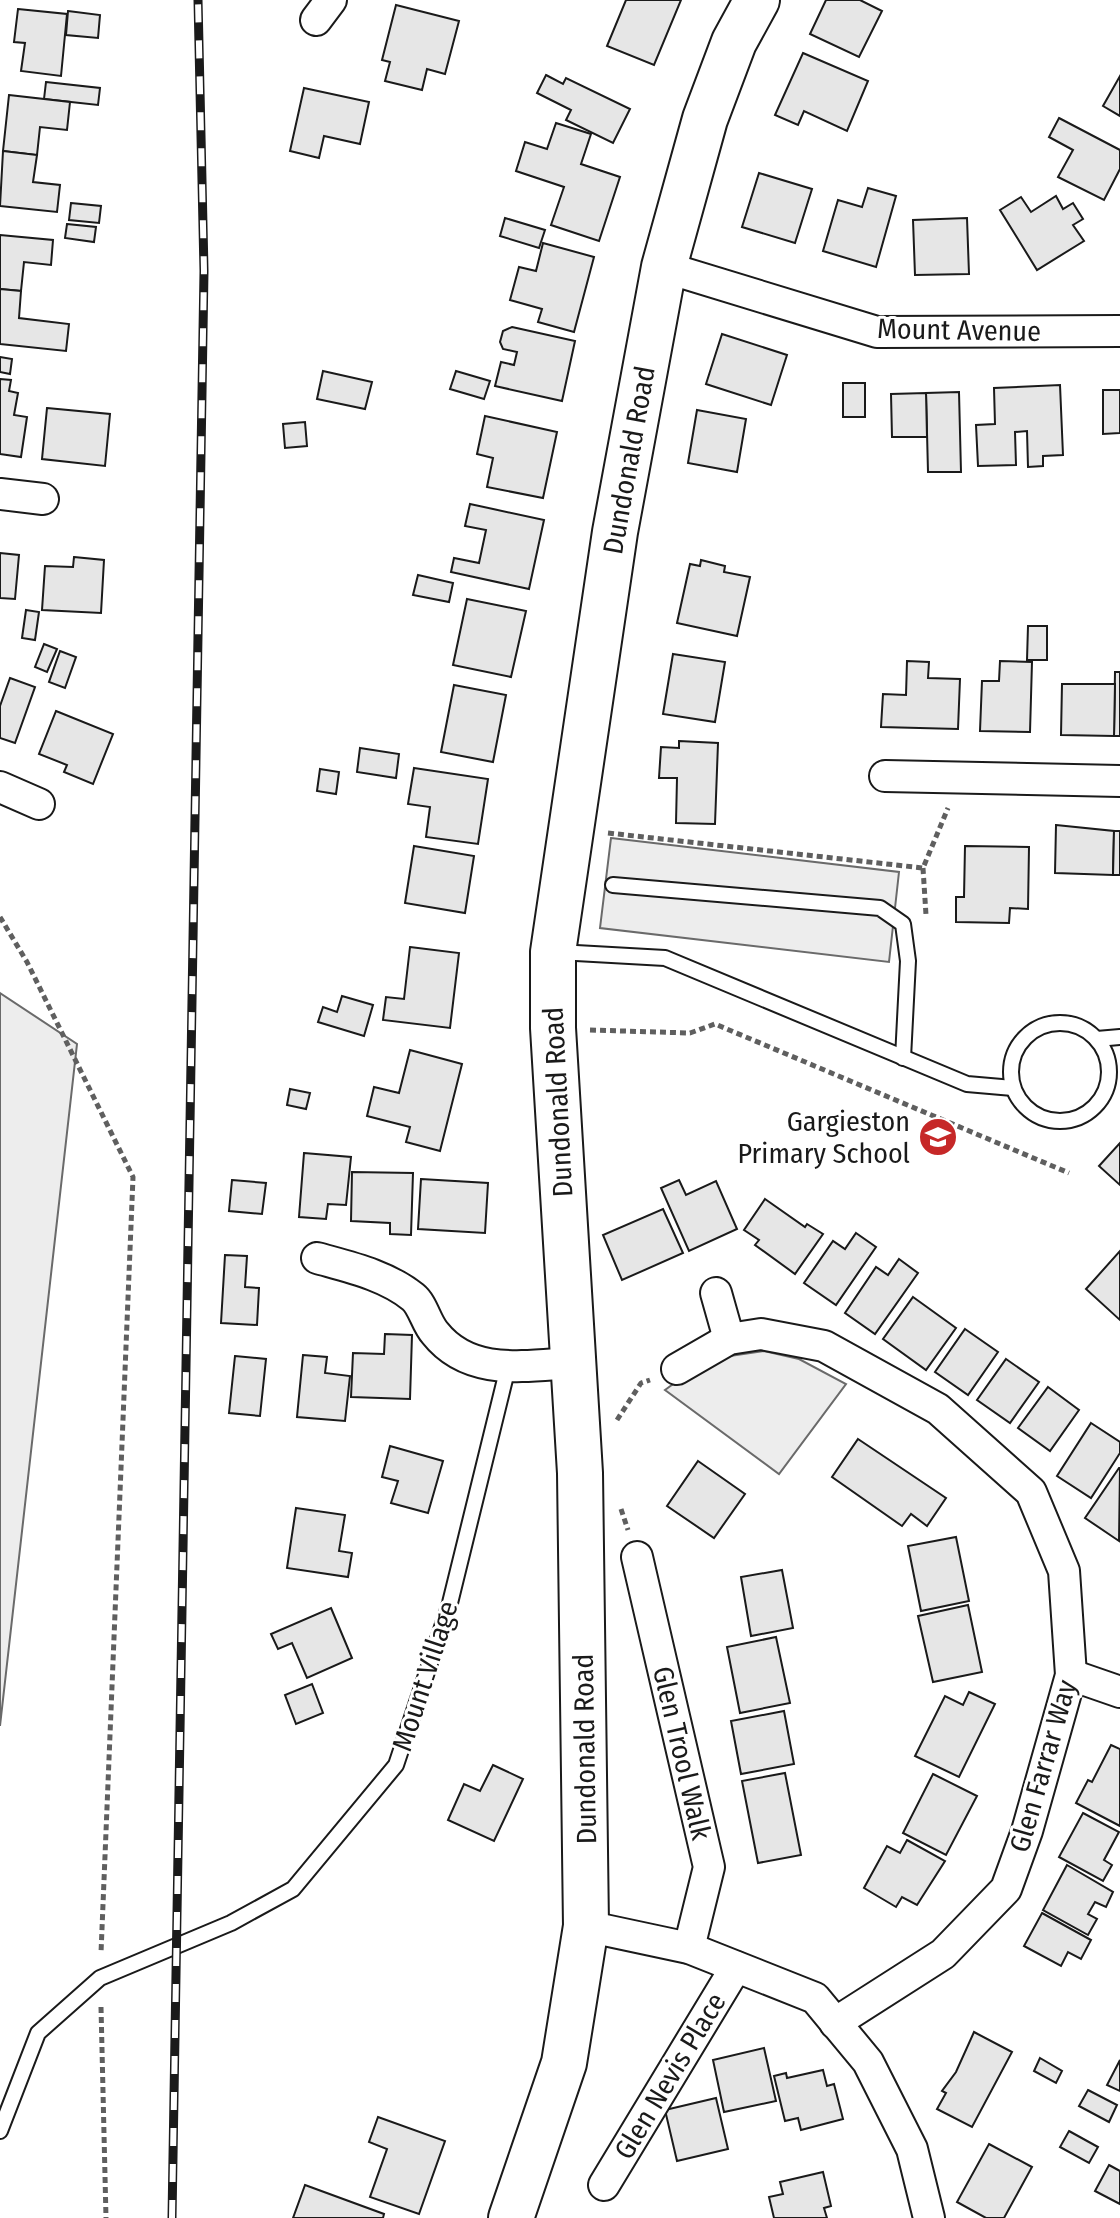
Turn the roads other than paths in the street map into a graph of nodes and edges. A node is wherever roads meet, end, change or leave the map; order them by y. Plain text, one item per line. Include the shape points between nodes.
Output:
1 (757, 0) edge
2 (664, 267) junction
3 (1117, 326) edge
4 (0, 494) edge
5 (43, 499) dead end
6 (885, 776) dead end
7 (1120, 781) edge
8 (0, 787) edge
9 (39, 804) dead end
10 (613, 885) dead end
11 (553, 952) junction
12 (1120, 1037) edge
13 (1097, 1039) junction
14 (903, 1058) junction
15 (1013, 1088) junction
16 (317, 1258) dead end
17 (716, 1293) dead end
18 (729, 1339) junction
19 (571, 1363) junction
20 (508, 1367) junction
21 (677, 1369) road end
22 (637, 1557) dead end
23 (1071, 1675) junction
24 (1120, 1692) edge
25 (586, 1926) junction
26 (689, 1948) junction
27 (736, 1967) junction
28 (835, 2023) junction
29 (0, 2131) edge
30 (604, 2185) dead end
31 (511, 2218) edge
32 (929, 2218) edge

1 - 2 main road, Dundonald Road via 734,42 705,119
2 - 3 street, Mount Avenue via 877,332
2 - 11 main road, Dundonald Road via 615,532
4 - 5 street
6 - 7 street
8 - 9 street
10 - 14 lane via 880,908 903,924 908,961
11 - 14 lane via 665,958
11 - 19 main road, Dundonald Road
12 - 13 lane
13 - 15 lane via 1071,1024 1040,1026 1017,1048 1010,1071
13 - 15 lane via 1106,1054 1108,1084 1089,1112 1058,1121 1038,1116
14 - 15 lane via 967,1084
16 - 20 street via 376,1276 415,1298 434,1333 466,1360
17 - 18 street
18 - 21 street, Glen Farrar Way
18 - 23 street, Glen Farrar Way via 761,1334 824,1346 938,1409 1031,1492 1064,1571
19 - 20 street
19 - 25 main road, Dundonald Road via 580,1473
20 - 29 lane, Mount Village via 450,1603 396,1765 293,1889 231,1923 100,1978 38,2033
22 - 26 street, Glen Trool Walk via 709,1867
23 - 24 street
23 - 28 street, Glen Farrar Way via 1006,1889 943,1954
25 - 26 street
25 - 31 main road, Dundonald Road via 564,2063
26 - 27 street
27 - 28 street via 815,1998
27 - 30 street, Glen Nevis Place
28 - 32 street via 868,2062 912,2149

